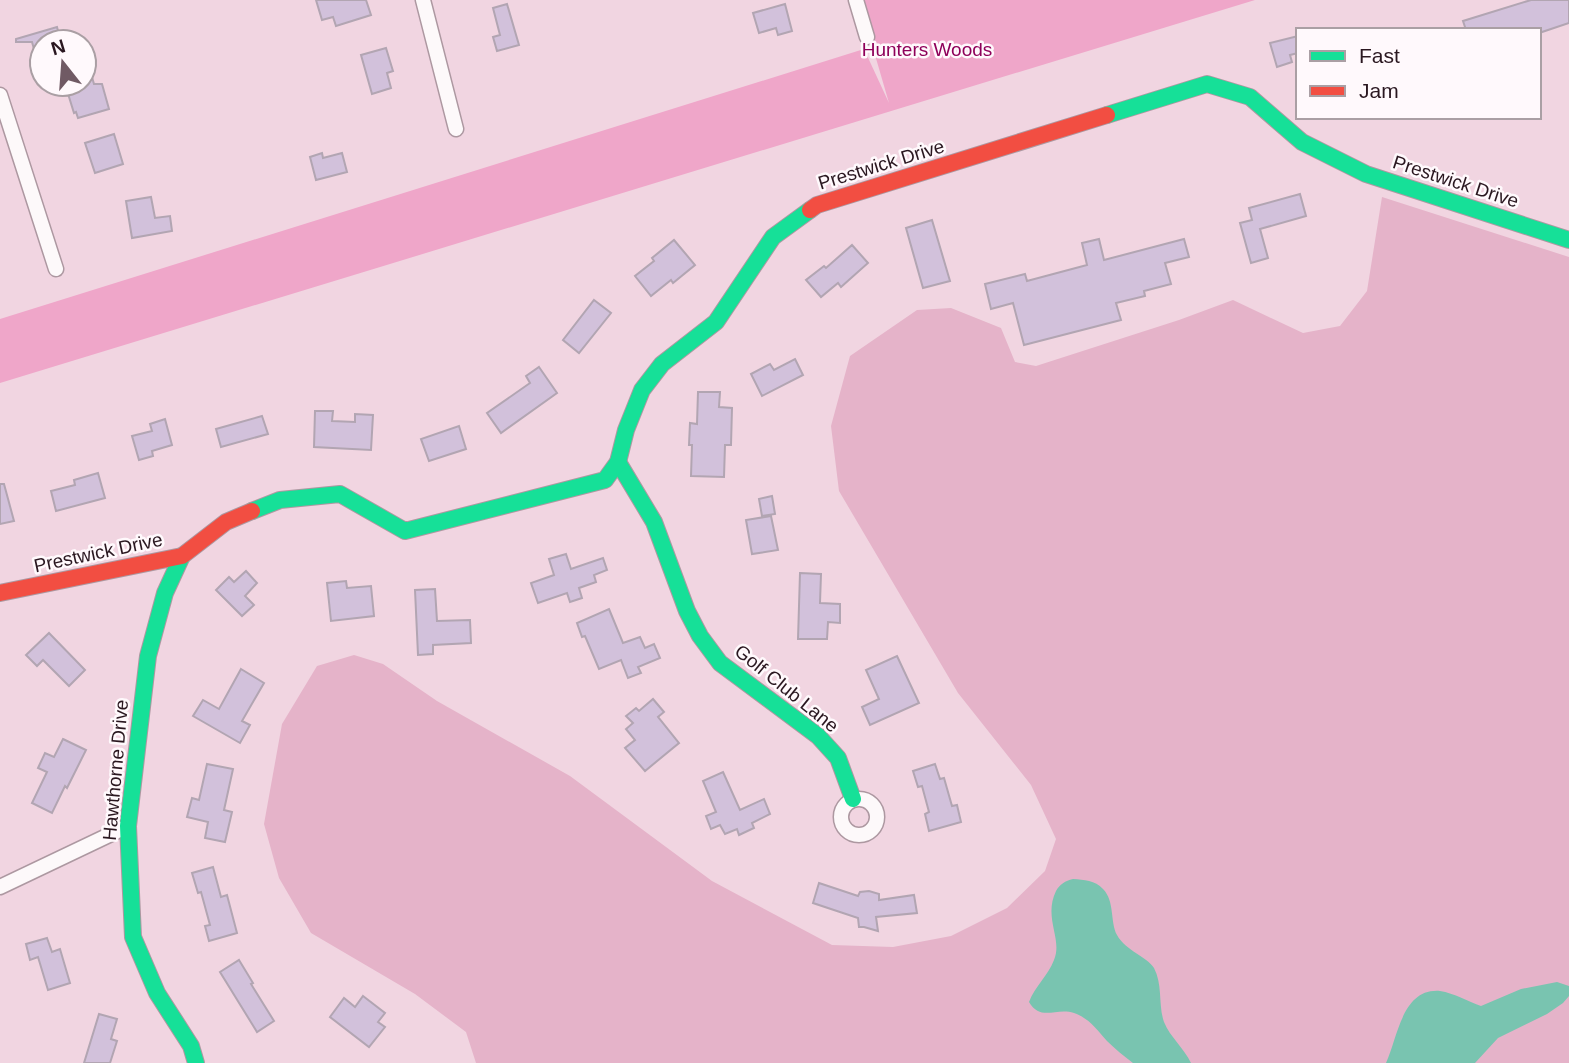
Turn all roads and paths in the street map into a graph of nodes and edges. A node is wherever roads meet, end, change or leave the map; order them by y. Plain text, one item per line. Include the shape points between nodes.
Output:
1 (423, 0) edge
2 (856, 0) edge
3 (867, 37) dead end
4 (0, 95) edge
5 (456, 129) dead end
6 (1569, 240) edge
7 (56, 269) dead end
8 (618, 461) junction
9 (181, 556) junction
10 (0, 593) edge
11 (853, 799) dead end
12 (128, 826) junction
13 (0, 887) edge
14 (196, 1063) edge

1 - 5 street
2 - 3 street
4 - 7 street
6 - 8 street, Prestwick Drive via 1366,174 1301,142 1250,97 1207,85 817,205 773,237 716,322 662,364 642,390
8 - 9 street, Prestwick Drive via 605,480 405,531 340,495 281,500 226,522
8 - 11 street, Golf Club Lane via 654,522 700,636 720,663 818,736 838,758
9 - 10 street, Prestwick Drive
9 - 12 street, Hawthorne Drive via 165,593 148,656
12 - 13 street
12 - 14 street, Hawthorne Drive via 133,937 157,993 191,1046

